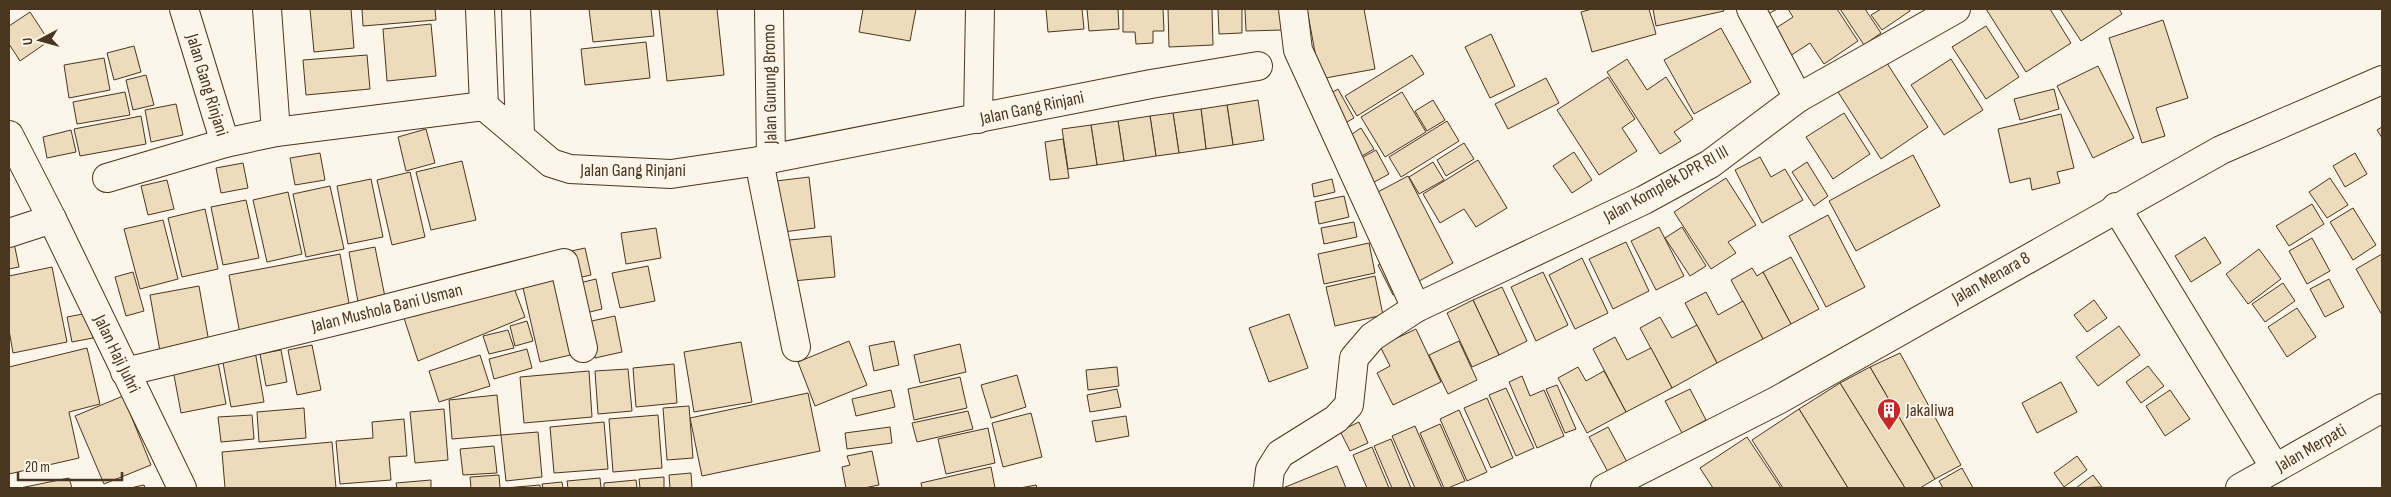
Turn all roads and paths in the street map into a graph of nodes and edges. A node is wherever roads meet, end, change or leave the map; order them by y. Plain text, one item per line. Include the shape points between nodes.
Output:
1 (184, 9) edge
2 (267, 9) edge
3 (480, 9) edge
4 (516, 9) edge
5 (769, 9) edge
6 (980, 9) edge
7 (1293, 9) edge
8 (1751, 9) edge
9 (1956, 9) edge
10 (1258, 66) dead end
11 (2382, 80) edge
12 (1798, 98) junction
13 (484, 106) junction
14 (978, 120) junction
15 (276, 132) junction
16 (520, 134) junction
17 (9, 135) edge
18 (225, 144) junction
19 (765, 160) junction
20 (107, 178) dead end
21 (2116, 207) junction
22 (52, 219) junction
23 (9, 233) edge
24 (1416, 308) junction
25 (796, 347) dead end
26 (583, 348) dead end
27 (125, 372) junction
28 (2382, 408) edge
29 (2275, 468) junction
30 (182, 488) edge
31 (1268, 488) edge
32 (1605, 488) edge
33 (2240, 488) edge

1 - 18 street, Jalan Gang Rinjani
2 - 15 street
3 - 13 street
4 - 16 street
5 - 19 street, Jalan Gunung Bromo
6 - 14 street
7 - 24 street via 1298,50
8 - 12 street
9 - 12 street, Jalan Komplek DPR RI III
10 - 14 street, Jalan Gang Rinjani
11 - 21 street, Jalan Menara 8 via 2221,150
12 - 24 street, Jalan Komplek DPR RI III via 1710,164 1644,200
13 - 15 street, Jalan Gang Rinjani
13 - 16 street, Jalan Gang Rinjani
14 - 19 street, Jalan Gang Rinjani
15 - 18 street, Jalan Gang Rinjani
16 - 19 street, Jalan Gang Rinjani via 551,163 570,169 671,174
17 - 22 street, Jalan Haji Juhri
18 - 20 street
19 - 25 street, Jalan Gunung Bromo
21 - 29 street
21 - 32 street, Jalan Menara 8 via 1778,400
22 - 23 street
22 - 27 street, Jalan Haji Juhri
24 - 31 street, Jalan Komplek DPR RI III via 1372,337 1354,358 1349,405 1336,419 1280,454 1270,470
26 - 27 street, Jalan Mushola Bani Usman via 564,263
27 - 30 street, Jalan Haji Juhri
28 - 29 street, Jalan Merpati
29 - 33 street, Jalan Merpati

